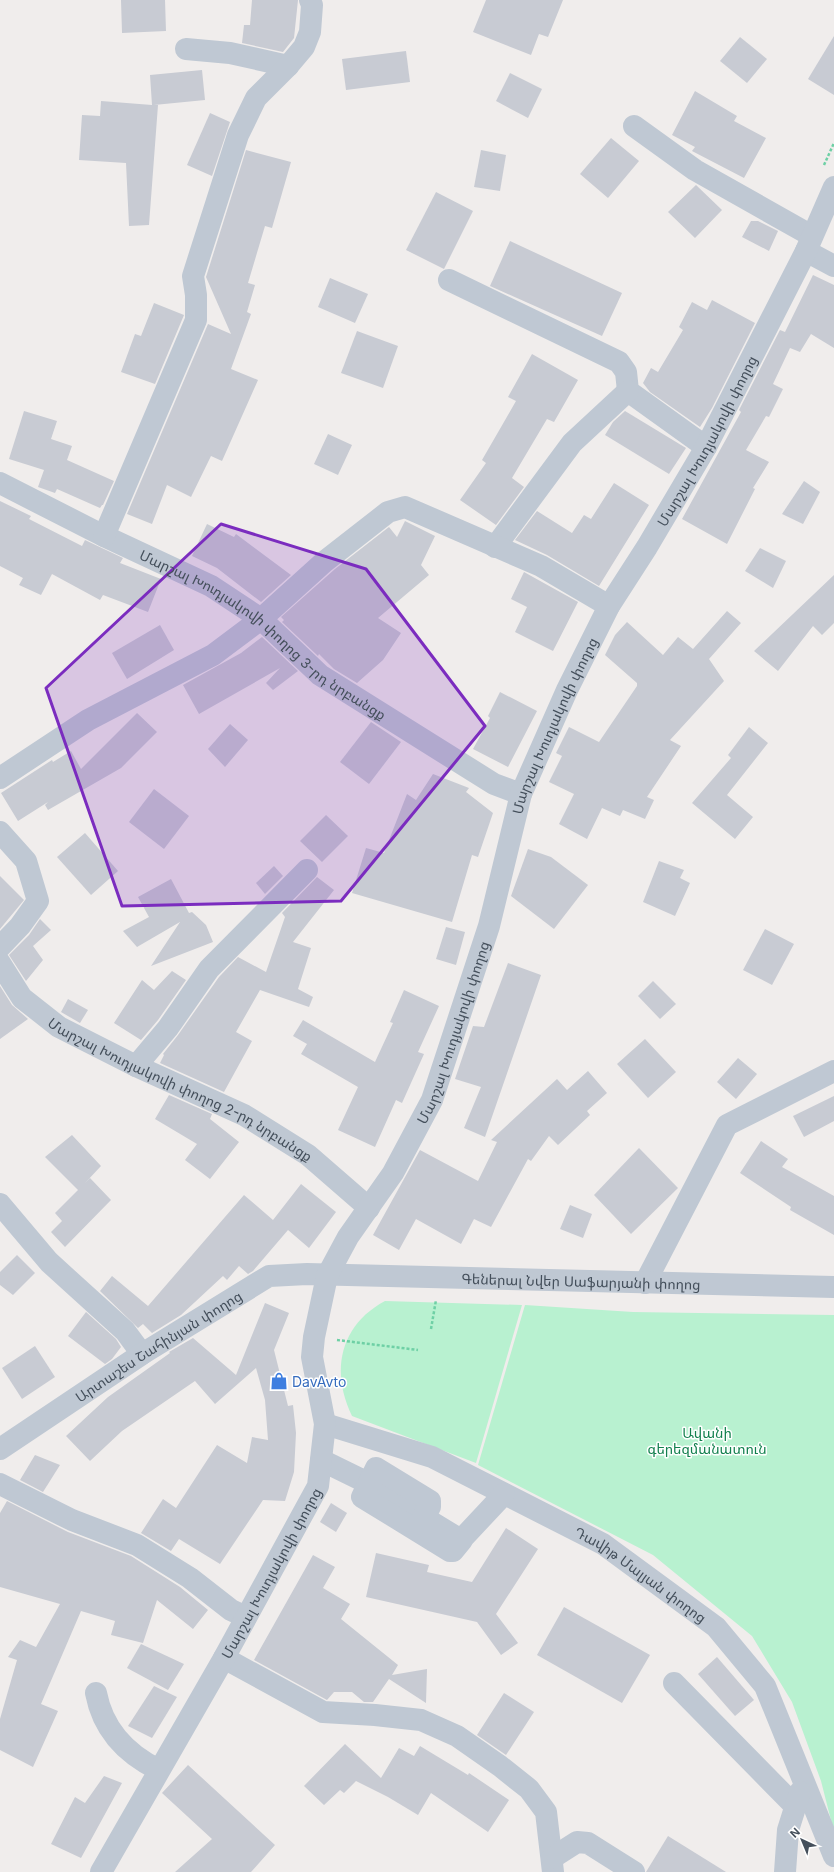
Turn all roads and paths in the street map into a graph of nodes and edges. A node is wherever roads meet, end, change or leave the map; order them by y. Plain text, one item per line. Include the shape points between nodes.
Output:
1 (310, 0) edge
2 (186, 49) dead end
3 (288, 66) junction
4 (634, 126) dead end
5 (834, 187) edge
6 (809, 244) junction
7 (834, 266) edge
8 (448, 280) dead end
9 (628, 391) junction
10 (706, 446) junction
11 (0, 483) edge
12 (104, 536) junction
13 (495, 547) junction
14 (609, 606) junction
15 (261, 619) junction
16 (0, 778) edge
17 (521, 794) junction
18 (0, 832) edge
19 (307, 870) dead end
20 (0, 947) edge
21 (0, 963) edge
22 (136, 1066) junction
23 (834, 1071) edge
24 (0, 1204) edge
25 (369, 1208) junction
26 (327, 1276) junction
27 (439, 1279) junction
28 (645, 1283) junction
29 (834, 1287) edge
30 (431, 1329) dead end
31 (314, 1337) junction
32 (418, 1350) dead end
33 (142, 1354) junction
34 (325, 1424) junction
35 (0, 1449) edge
36 (321, 1460) junction
37 (368, 1483) junction
38 (0, 1484) edge
39 (504, 1494) junction
40 (462, 1540) junction
41 (246, 1617) junction
42 (224, 1658) junction
43 (674, 1683) dead end
44 (96, 1693) dead end
45 (147, 1764) junction
46 (803, 1780) junction
47 (795, 1806) junction
48 (834, 1856) edge
49 (552, 1865) edge
50 (101, 1872) edge
51 (634, 1872) edge
52 (786, 1872) edge

1 - 3 street via 310,32 304,47
2 - 3 street via 230,53
3 - 12 street via 256,98 238,135 193,276 196,320
4 - 6 street via 695,170
5 - 6 street, Մարշալ Խուդյակովի փողոց
6 - 7 street
6 - 10 street, Մարշալ Խուդյակովի փողոց
8 - 9 street via 619,362 626,372
9 - 10 street
9 - 13 street via 572,443
10 - 14 street, Մարշալ Խուդյակովի փողոց
11 - 12 street, Մարշալ Խուդյակովի փողոց 3-րդ նրբանցք
12 - 15 street, Մարշալ Խուդյակովի փողոց 3-րդ նրբանցք via 211,586
13 - 14 street via 541,566
13 - 15 street via 405,507 388,512 324,562
14 - 17 street, Մարշալ Խուդյակովի փողոց via 567,690
15 - 16 street via 214,655 88,720
15 - 17 street, Մարշալ Խուդյակովի փողոց 3-րդ նրբանցք via 320,675 494,784
17 - 25 street, Մարշալ Խուդյակովի փողոց via 489,926 432,1100 393,1173
18 - 20 street via 26,861 38,901 20,926
19 - 22 street via 209,969 168,1028
21 - 22 street, Մարշալ Խուդյակովի փողոց 2-րդ նրբանցք via 22,998 59,1027
22 - 25 street, Մարշալ Խուդյակովի փողոց 2-րդ նրբանցք via 244,1115 308,1155
23 - 28 street via 727,1125
24 - 33 street via 49,1262 125,1331
25 - 26 street, Մարշալ Խուդյակովի փողոց via 348,1237
26 - 27 street, Գեներալ Նվեր Սաֆարյանի փողոց
26 - 31 street, Մարշալ Խուդյակովի փողոց
26 - 33 street, Արտաշես Շահինյան փողոց via 269,1276
27 - 28 street, Գեներալ Նվեր Սաֆարյանի փողոց
27 - 30 path
28 - 29 street, Գեներալ Նվեր Սաֆարյանի փողոց
31 - 32 path
31 - 34 street, Մարշալ Խուդյակովի փողոց via 312,1357
33 - 35 street, Արտաշես Շահինյան փողոց
34 - 36 street, Մարշալ Խուդյակովի փողոց
34 - 39 street, Դավիթ Մալյան փողոց via 432,1457
36 - 37 street
36 - 41 street, Մարշալ Խուդյակովի փողոց via 318,1486
37 - 40 street via 362,1497 450,1551 453,1551
37 - 40 street via 376,1468 430,1501 430,1507 423,1517
38 - 41 street via 72,1520 137,1546 190,1578 231,1610
39 - 40 street
39 - 46 street, Դավիթ Մալյան փողոց via 603,1544 716,1627 765,1686
41 - 42 street, Մարշալ Խուդյակովի փողոց
42 - 45 street, Մարշալ Խուդյակովի փողոց
42 - 49 street via 323,1712 421,1720 457,1736 529,1789 546,1812
43 - 47 street
44 - 45 street via 99,1709 108,1726
45 - 50 street, Մարշալ Խուդյակովի փողոց
46 - 47 street
46 - 48 street, Դավիթ Մալյան փողոց
47 - 52 street via 788,1830
49 - 51 street via 577,1842 588,1843

